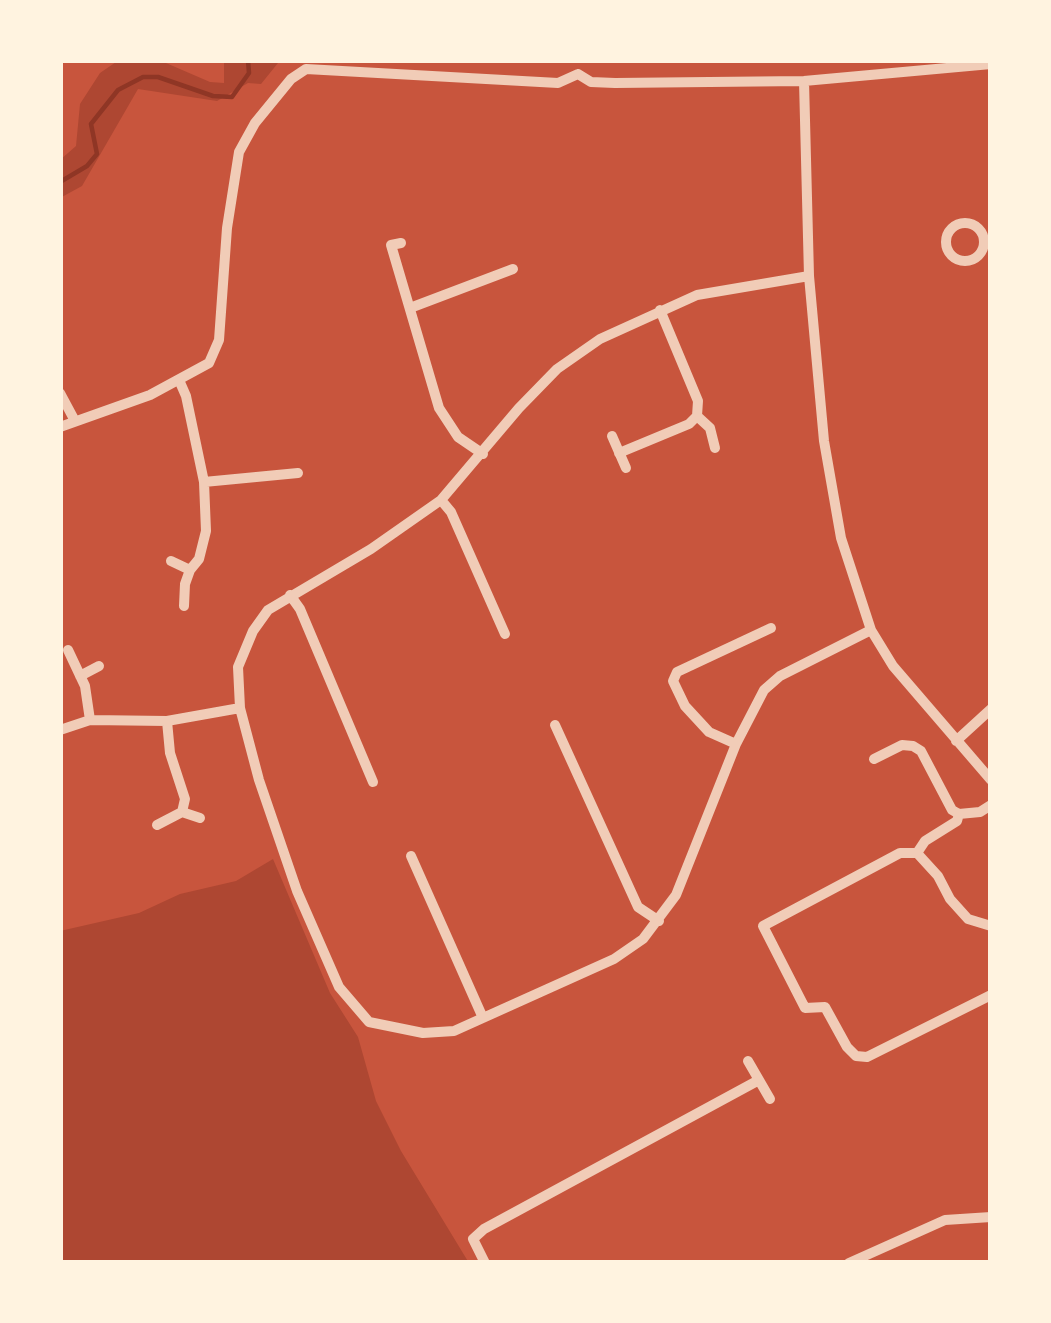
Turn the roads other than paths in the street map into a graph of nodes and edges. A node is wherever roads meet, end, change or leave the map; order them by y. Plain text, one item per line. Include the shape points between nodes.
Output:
1 (569, 60) edge
2 (991, 64) edge
3 (578, 74) junction
4 (804, 81) junction
5 (400, 243) dead end
6 (513, 269) dead end
7 (809, 276) junction
8 (410, 308) junction
9 (659, 310) junction
10 (178, 380) junction
11 (60, 393) edge
12 (697, 416) junction
13 (75, 421) junction
14 (60, 427) edge
15 (612, 436) dead end
16 (715, 448) dead end
17 (619, 453) junction
18 (483, 454) junction
19 (626, 468) dead end
20 (298, 473) dead end
21 (204, 482) junction
22 (441, 500) junction
23 (171, 561) dead end
24 (190, 570) junction
25 (290, 595) junction
26 (184, 606) dead end
27 (771, 628) dead end
28 (871, 630) junction
29 (506, 634) dead end
30 (68, 650) dead end
31 (99, 667) dead end
32 (80, 676) junction
33 (240, 708) junction
34 (991, 710) edge
35 (90, 720) junction
36 (167, 722) junction
37 (555, 725) dead end
38 (60, 730) edge
39 (956, 741) junction
40 (736, 744) junction
41 (874, 759) dead end
42 (991, 780) edge
43 (373, 782) dead end
44 (991, 805) edge
45 (182, 812) junction
46 (959, 814) junction
47 (200, 818) dead end
48 (157, 825) dead end
49 (917, 853) junction
50 (411, 856) dead end
51 (659, 921) junction
52 (991, 926) edge
53 (991, 995) edge
54 (483, 1018) junction
55 (748, 1060) dead end
56 (759, 1079) junction
57 (770, 1099) dead end
58 (991, 1217) edge
59 (485, 1263) edge
60 (849, 1263) edge

1 - 3 street
2 - 4 street
3 - 4 street via 615,83
3 - 10 street via 558,83 306,69 291,79 239,152 215,352
4 - 7 street
5 - 8 street via 391,245
6 - 8 street
7 - 9 street via 734,286
7 - 28 street via 830,490
8 - 18 street via 439,408 458,437
9 - 12 street via 698,400
9 - 18 street via 557,370
10 - 13 street
10 - 21 street
11 - 13 street
12 - 16 street
12 - 17 street
13 - 14 street
15 - 17 street
17 - 19 street
18 - 22 street
20 - 21 street
21 - 24 street via 205,545
22 - 25 street
22 - 29 street
23 - 24 street
24 - 26 street
25 - 33 street via 268,610 245,646
25 - 43 street
27 - 40 street via 677,672 673,681 709,732
28 - 39 street
28 - 40 street via 780,676
30 - 32 street
31 - 32 street
32 - 35 street
33 - 36 street
33 - 54 street via 297,891 339,987 369,1022 387,1026 454,1031
34 - 39 street
35 - 36 street
35 - 38 street
36 - 45 street
37 - 51 street via 638,907
39 - 42 street
40 - 51 street
41 - 46 street via 914,746
44 - 46 street
45 - 47 street
45 - 48 street
46 - 49 street
49 - 52 street via 968,919
49 - 53 street via 900,853 763,926 806,1007 825,1006 856,1056
50 - 54 street
51 - 54 street via 614,959
55 - 56 street
56 - 57 street
56 - 59 street via 484,1228 473,1239
58 - 60 street via 945,1220

